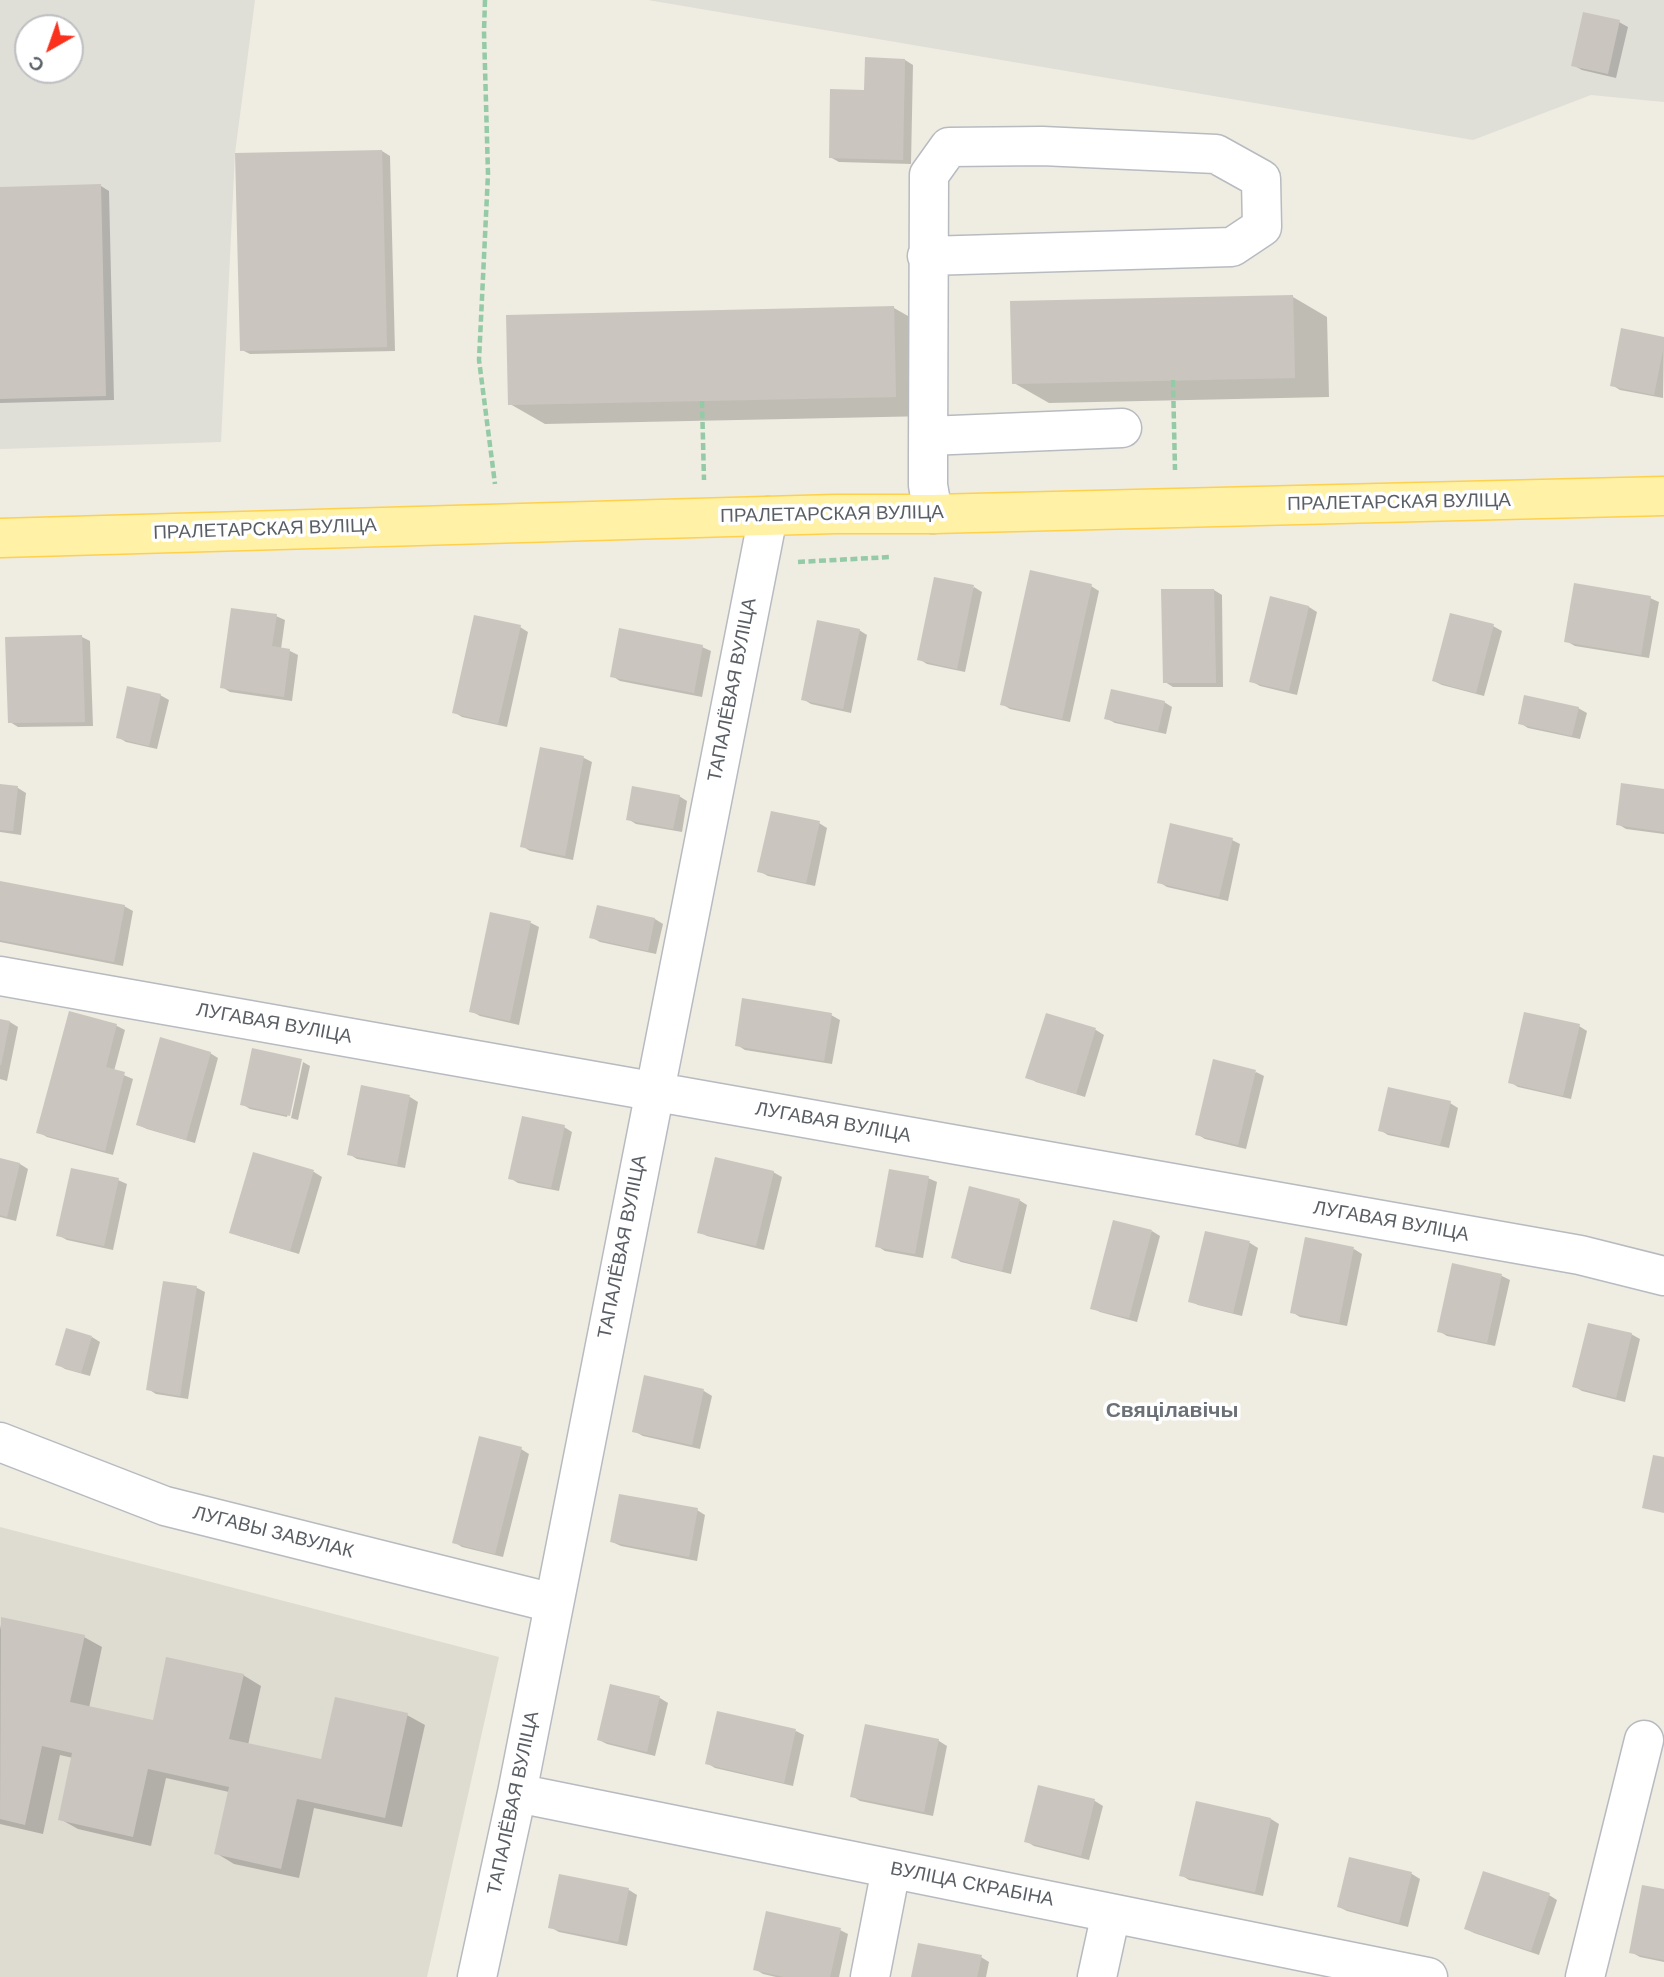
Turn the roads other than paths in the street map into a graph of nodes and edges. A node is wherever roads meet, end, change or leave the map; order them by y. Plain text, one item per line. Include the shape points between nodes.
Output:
1 (927, 256) junction
2 (1122, 428) dead end
3 (928, 436) junction
4 (1664, 496) edge
5 (933, 514) junction
6 (768, 516) junction
7 (0, 538) edge
8 (0, 976) edge
9 (653, 1091) junction
10 (1664, 1276) edge
11 (0, 1442) edge
12 (553, 1603) junction
13 (1644, 1740) dead end
14 (517, 1793) junction
15 (891, 1869) junction
16 (1111, 1913) junction
17 (478, 1977) edge
18 (870, 1977) edge
19 (1097, 1977) edge
20 (1428, 1977) edge
21 (1585, 1977) edge

1 - 1 street via 1232,247 1262,227 1261,179 1216,154 949,146 929,175
1 - 3 street
2 - 3 street
3 - 5 street
4 - 5 main road, ПРАЛЕТАРСКАЯ ВУЛІЦА
5 - 6 main road, ПРАЛЕТАРСКАЯ ВУЛІЦА
6 - 7 main road, ПРАЛЕТАРСКАЯ ВУЛІЦА
6 - 9 street, ТАПАЛЁВАЯ ВУЛІЦА
8 - 9 street, ЛУГАВАЯ ВУЛІЦА
9 - 10 street, ЛУГАВАЯ ВУЛІЦА via 1580,1255
9 - 12 street, ТАПАЛЁВАЯ ВУЛІЦА
11 - 12 street, ЛУГАВЫ ЗАВУЛАК via 165,1506
12 - 14 street, ТАПАЛЁВАЯ ВУЛІЦА
13 - 21 street
14 - 15 street, ВУЛІЦА СКРАБІНА
14 - 17 street, ТАПАЛЁВАЯ ВУЛІЦА
15 - 16 street, ВУЛІЦА СКРАБІНА
15 - 18 street
16 - 19 street
16 - 20 street, ВУЛІЦА СКРАБІНА

